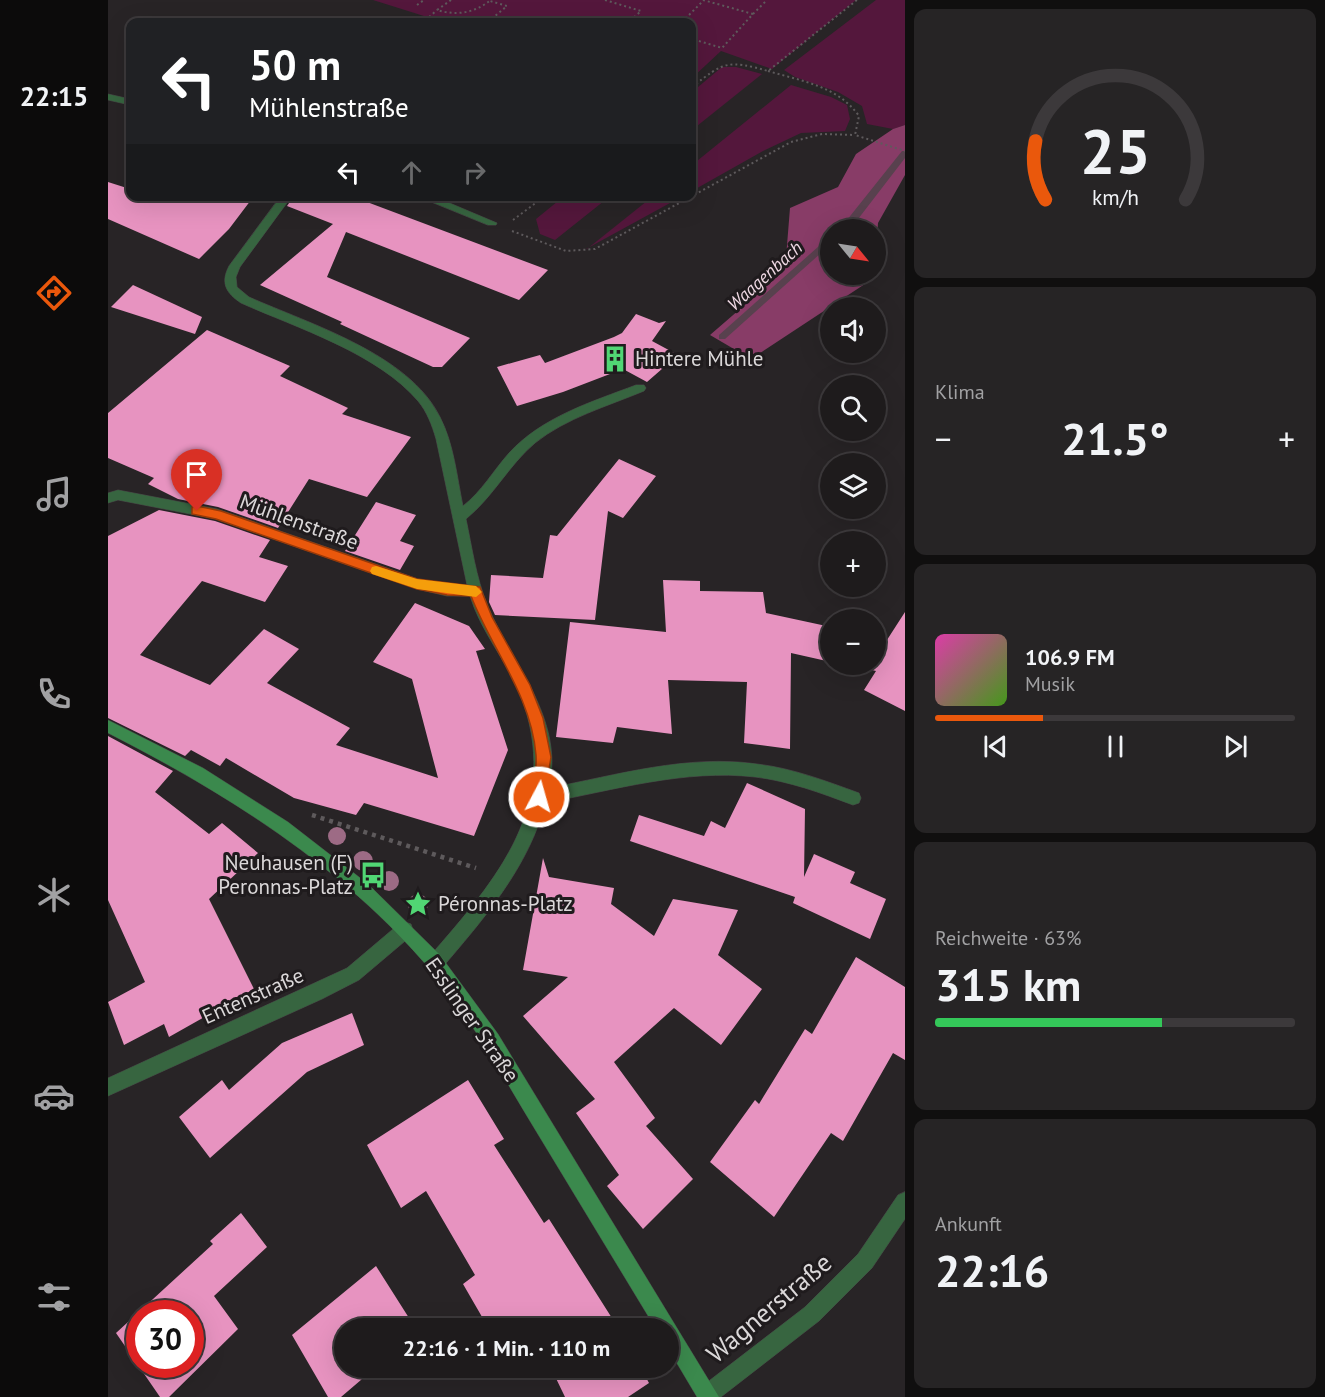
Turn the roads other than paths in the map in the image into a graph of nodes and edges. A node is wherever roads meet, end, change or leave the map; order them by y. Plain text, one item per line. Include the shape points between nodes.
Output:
1 (108, 97) edge
2 (126, 101) edge
3 (283, 201) edge
4 (435, 201) edge
5 (492, 223) road end
6 (640, 388) dead end
7 (108, 498) edge
8 (459, 517) junction
9 (476, 591) junction
10 (108, 726) edge
11 (539, 797) junction
12 (853, 798) dead end
13 (405, 930) junction
14 (435, 963) junction
15 (108, 1086) edge
16 (905, 1202) edge
17 (662, 1318) edge
18 (679, 1346) edge
19 (709, 1396) edge

1 - 2 street
3 - 8 street via 235,266 228,285 245,300 376,360 423,399 441,432
4 - 5 street
6 - 8 street via 574,414 531,439 480,500
7 - 9 street, Mühlenstraße via 118,495 217,514 417,584
8 - 9 street
9 - 11 street via 536,718 544,757
10 - 13 main road, Esslinger Straße via 270,819 337,868
11 - 12 street via 703,769 744,769 782,776
11 - 14 street via 523,840 502,877 476,917
13 - 14 main road, Esslinger Straße
13 - 15 street, Entenstraße via 353,974
14 - 17 main road, Esslinger Straße via 516,1081
16 - 19 street, Wagnerstraße via 865,1261 812,1314
18 - 19 main road, Esslinger Straße

